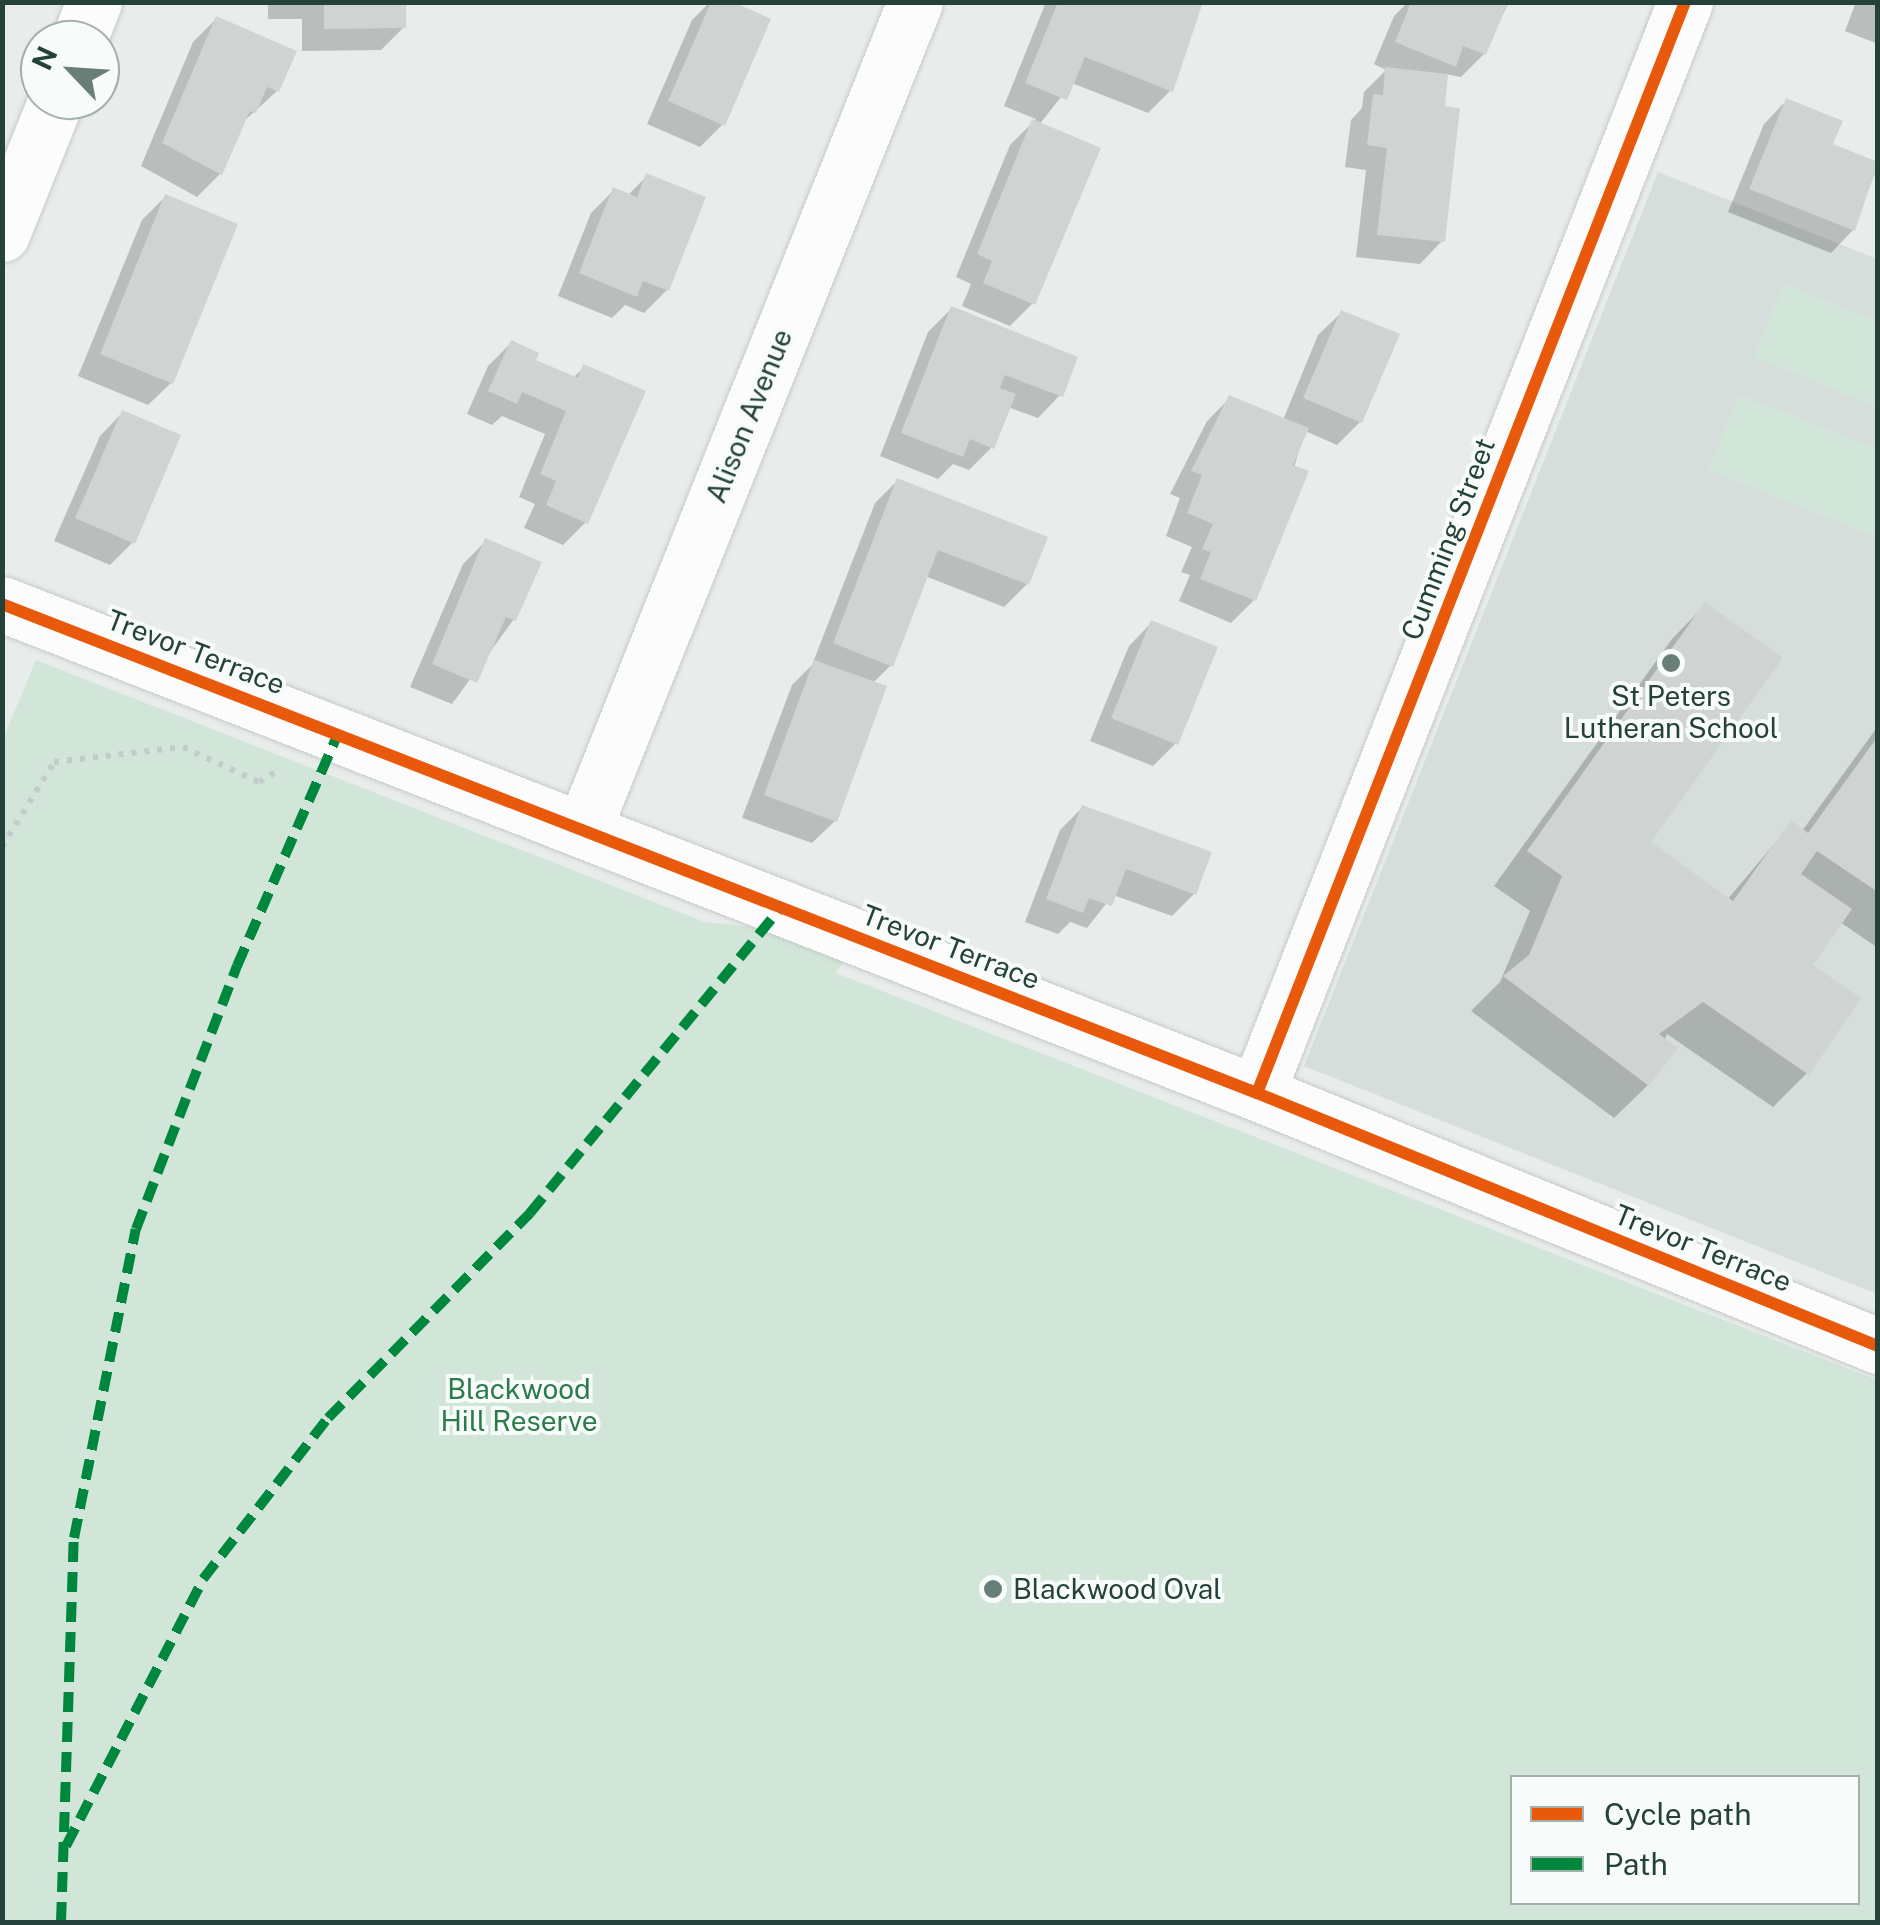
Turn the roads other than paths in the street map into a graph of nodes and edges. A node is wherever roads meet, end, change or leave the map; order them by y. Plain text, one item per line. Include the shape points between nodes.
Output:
1 (915, 2) edge
2 (1685, 2) edge
3 (48, 120) edge
4 (2, 234) edge
5 (2, 604) edge
6 (583, 830) junction
7 (1257, 1093) junction
8 (1878, 1346) edge

1 - 6 street, Alison Avenue
2 - 7 street, Cumming Street
3 - 4 street
5 - 6 street, Trevor Terrace
6 - 7 street, Trevor Terrace
7 - 8 street, Trevor Terrace

